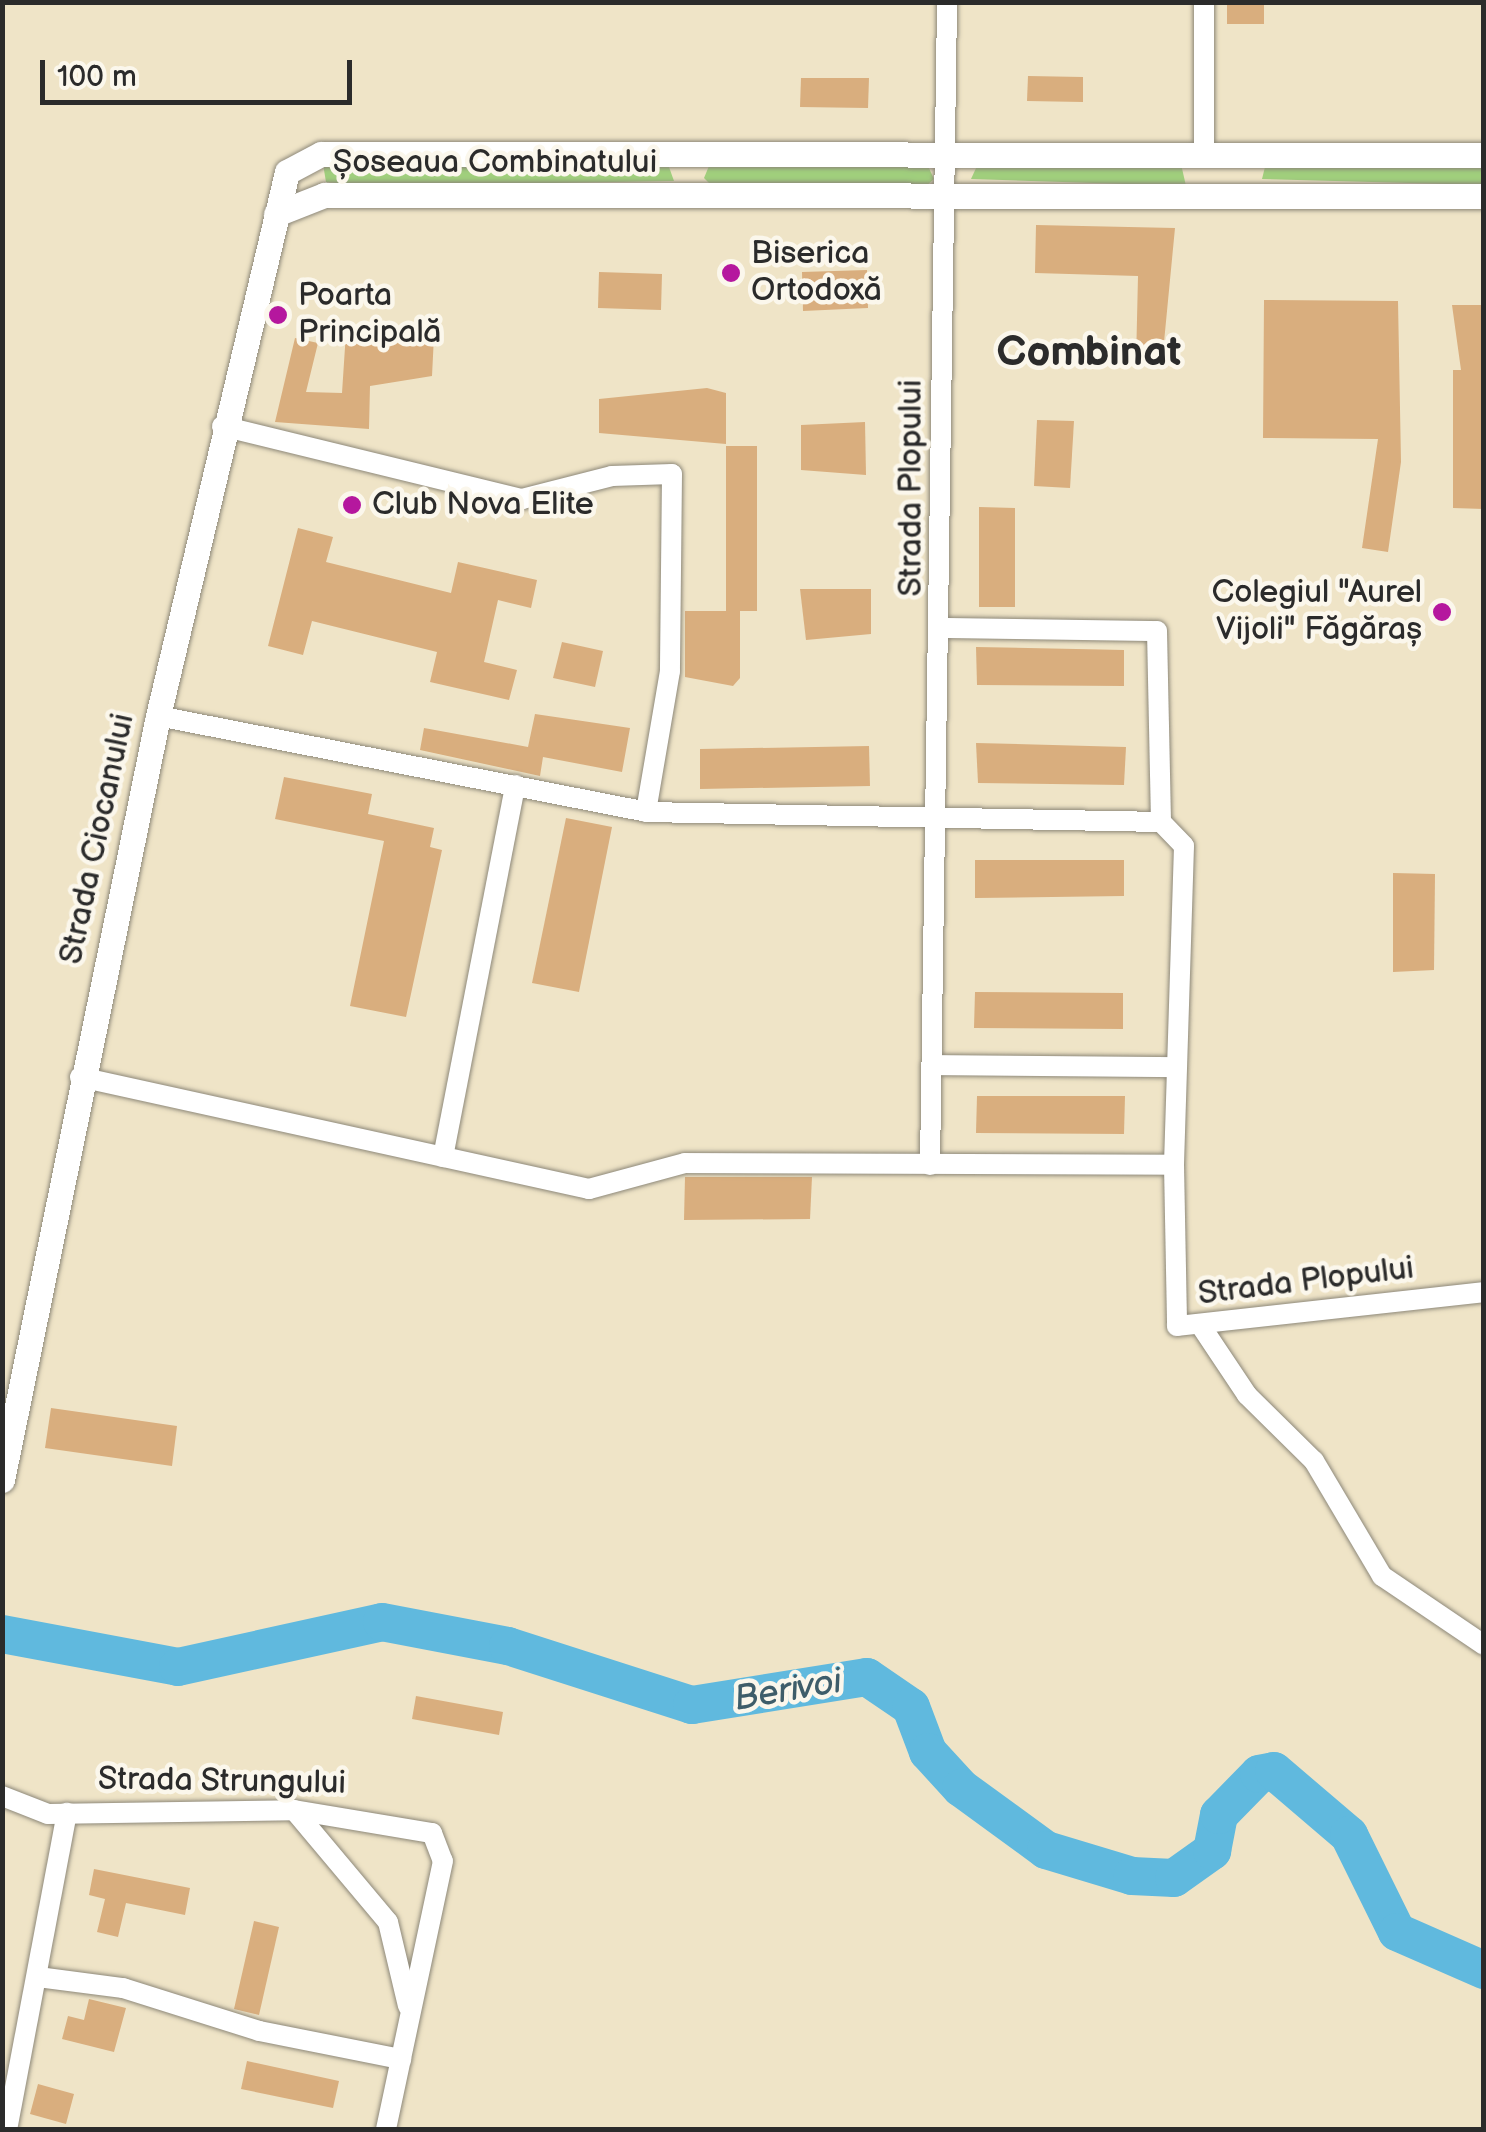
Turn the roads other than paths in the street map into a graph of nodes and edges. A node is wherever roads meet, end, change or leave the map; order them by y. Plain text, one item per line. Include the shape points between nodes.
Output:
1 (947, 2) edge
2 (1204, 2) edge
3 (1484, 155) edge
4 (1204, 157) junction
5 (685, 158) junction
6 (947, 158) junction
7 (1205, 195) junction
8 (942, 196) junction
9 (1484, 196) edge
10 (685, 197) junction
11 (276, 214) junction
12 (222, 426) junction
13 (941, 628) junction
14 (158, 716) junction
15 (515, 785) junction
16 (646, 812) junction
17 (938, 818) junction
18 (1161, 822) junction
19 (934, 1066) junction
20 (1176, 1067) junction
21 (80, 1078) junction
22 (443, 1158) junction
23 (930, 1164) junction
24 (1174, 1165) junction
25 (1484, 1292) edge
26 (1200, 1326) junction
27 (2, 1480) edge
28 (1484, 1645) edge
29 (2, 1796) edge
30 (294, 1810) junction
31 (67, 1814) junction
32 (38, 1977) junction
33 (410, 2018) junction
34 (401, 2058) junction
35 (7, 2130) edge
36 (386, 2130) edge

1 - 6 street, Strada Plopului
2 - 4 street
3 - 4 main road, Șoseaua Combinatului
4 - 6 main road, Șoseaua Combinatului
4 - 7 main road
5 - 6 main road, Șoseaua Combinatului
5 - 10 main road
5 - 11 main road, Șoseaua Combinatului via 322,154 288,172
6 - 8 street, Strada Plopului
7 - 8 main road, Șoseaua Combinatului
7 - 9 main road, Șoseaua Combinatului
8 - 10 main road, Șoseaua Combinatului
8 - 13 street, Strada Plopului
10 - 11 main road, Șoseaua Combinatului via 324,195
11 - 12 main road, Strada Ciocanului
12 - 14 main road, Strada Ciocanului
12 - 16 street via 522,499 612,476 672,474 670,671
13 - 17 street, Strada Plopului
13 - 18 street via 1157,632
14 - 15 street
14 - 21 main road, Strada Ciocanului
15 - 16 street
15 - 22 street
16 - 17 street
17 - 18 street
17 - 19 street, Strada Plopului
18 - 20 street, Strada Plopului via 1184,846
19 - 20 street
19 - 23 street, Strada Plopului
20 - 24 street, Strada Plopului
21 - 22 street
21 - 27 main road, Strada Ciocanului
22 - 23 street via 589,1189 685,1163
23 - 24 street
24 - 26 street, Strada Plopului via 1176,1326
25 - 26 street, Strada Plopului
26 - 28 street via 1247,1394 1314,1461 1382,1576
29 - 31 street, Strada Strungului
30 - 31 street, Strada Strungului via 94,1806
30 - 33 street via 388,1922
30 - 33 street, Strada Strungului via 377,1817 438,1840 443,1860
31 - 32 street
32 - 34 street via 122,1988 259,2031
32 - 35 street
33 - 34 street
34 - 36 street

